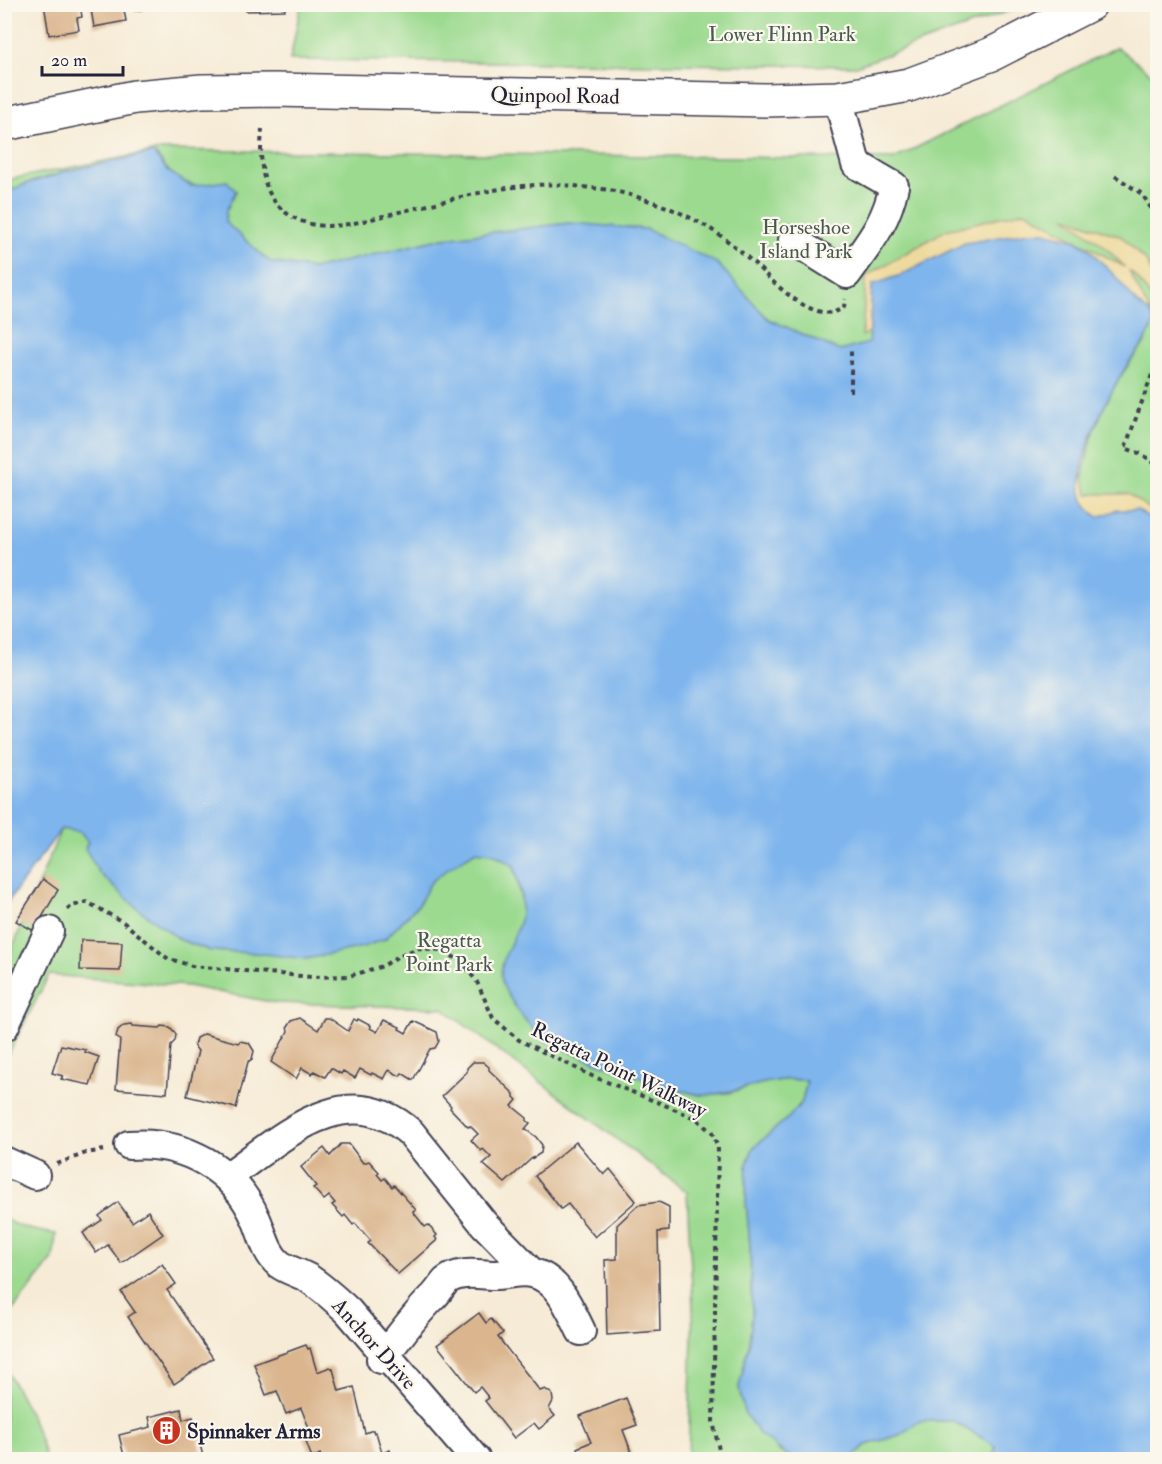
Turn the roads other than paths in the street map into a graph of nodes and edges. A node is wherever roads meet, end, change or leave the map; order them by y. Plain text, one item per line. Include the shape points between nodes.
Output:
1 (1090, 4) edge
2 (838, 98) junction
3 (4, 124) edge
4 (793, 240) dead end
5 (49, 931) road end
6 (4, 1027) edge
7 (129, 1145) road end
8 (4, 1161) edge
9 (35, 1175) road end
10 (227, 1176) junction
11 (532, 1273) junction
12 (581, 1331) dead end
13 (387, 1357) junction
14 (476, 1460) edge

1 - 2 main road, Quinpool Road via 992,54 909,85
2 - 3 main road, Quinpool Road via 202,91 135,97
2 - 4 street via 856,164 894,186 890,208 847,274
5 - 6 street
7 - 10 street, Anchor Drive via 184,1151
8 - 9 street
10 - 11 street via 301,1125 331,1111 356,1109 376,1114 397,1121 411,1133 484,1224
10 - 13 street, Anchor Drive via 246,1199 266,1246 279,1263 324,1290 348,1311
11 - 12 street via 548,1279 569,1305
11 - 13 street via 462,1274 447,1280 417,1312
13 - 14 street, Anchor Drive

